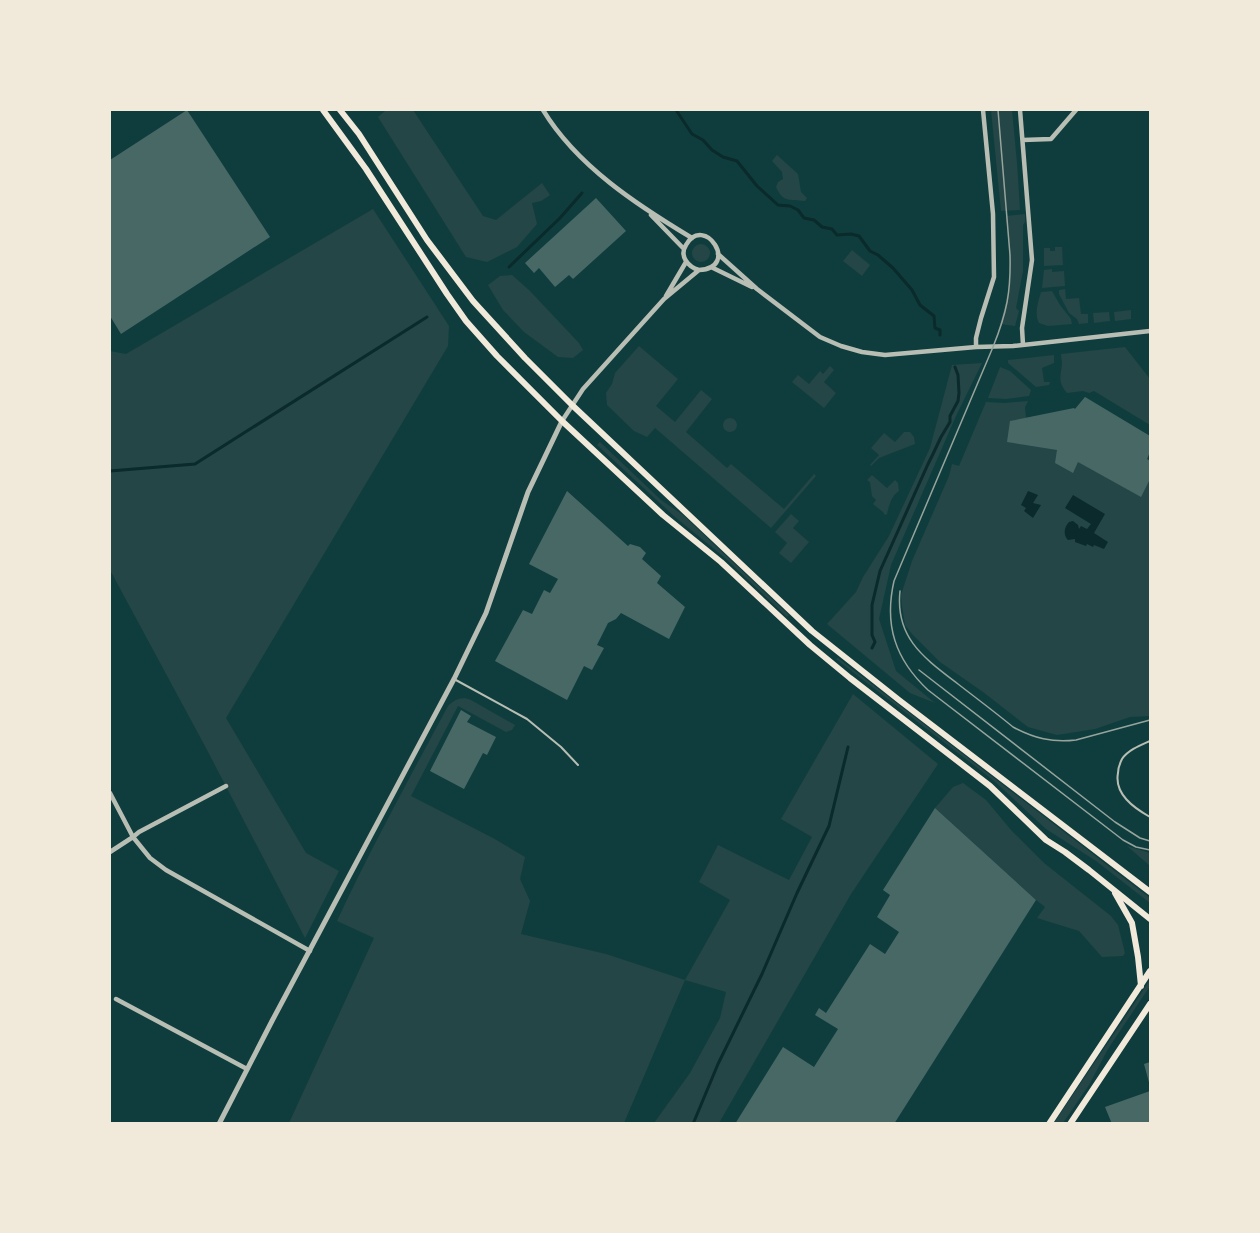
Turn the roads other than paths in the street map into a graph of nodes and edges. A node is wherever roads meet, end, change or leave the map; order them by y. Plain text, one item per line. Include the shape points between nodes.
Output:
1 (323, 110) edge
2 (340, 110) edge
3 (543, 110) edge
4 (983, 110) edge
5 (1020, 110) edge
6 (1076, 110) edge
7 (1023, 140) junction
8 (648, 211) junction
9 (692, 238) junction
10 (684, 249) junction
11 (718, 254) junction
12 (686, 262) junction
13 (711, 267) junction
14 (699, 270) junction
15 (757, 289) junction
16 (664, 299) junction
17 (1150, 331) edge
18 (1023, 345) junction
19 (976, 347) junction
20 (572, 405) junction
21 (562, 422) junction
22 (454, 679) junction
23 (1150, 741) edge
24 (578, 765) dead end
25 (226, 786) dead end
26 (110, 793) edge
27 (1150, 816) edge
28 (134, 837) junction
29 (110, 852) edge
30 (1113, 890) junction
31 (1150, 892) edge
32 (1150, 919) edge
33 (309, 951) junction
34 (1150, 971) edge
35 (1141, 986) junction
36 (116, 999) dead end
37 (1150, 1004) edge
38 (247, 1069) junction
39 (219, 1124) edge
40 (1048, 1124) edge
41 (1070, 1124) edge

1 - 21 main road via 466,321
2 - 20 main road via 472,301
3 - 8 street via 567,142 600,175
4 - 19 street via 993,214 994,277
5 - 7 street
6 - 7 street via 1051,139
7 - 18 street via 1032,260
8 - 9 street
8 - 10 street
9 - 10 street
9 - 11 street via 710,238
10 - 12 street
11 - 13 street
11 - 15 street
12 - 14 street
12 - 16 street
13 - 14 street
13 - 15 street
14 - 16 street
15 - 19 street via 819,337 862,352 885,355
16 - 20 street
17 - 18 street
18 - 19 street
20 - 21 street
20 - 31 main road via 812,631
21 - 22 street via 528,492 486,613
21 - 30 main road via 810,645 990,786 1046,840
22 - 24 lane via 527,719
22 - 33 street
23 - 27 lane via 1122,759 1117,777 1124,798
25 - 28 street
26 - 28 street
28 - 29 street
28 - 33 street via 150,858 166,870
30 - 32 main road
30 - 35 main road via 1132,923
33 - 38 street
34 - 35 main road
35 - 40 main road
36 - 38 street
37 - 41 main road
38 - 39 street

